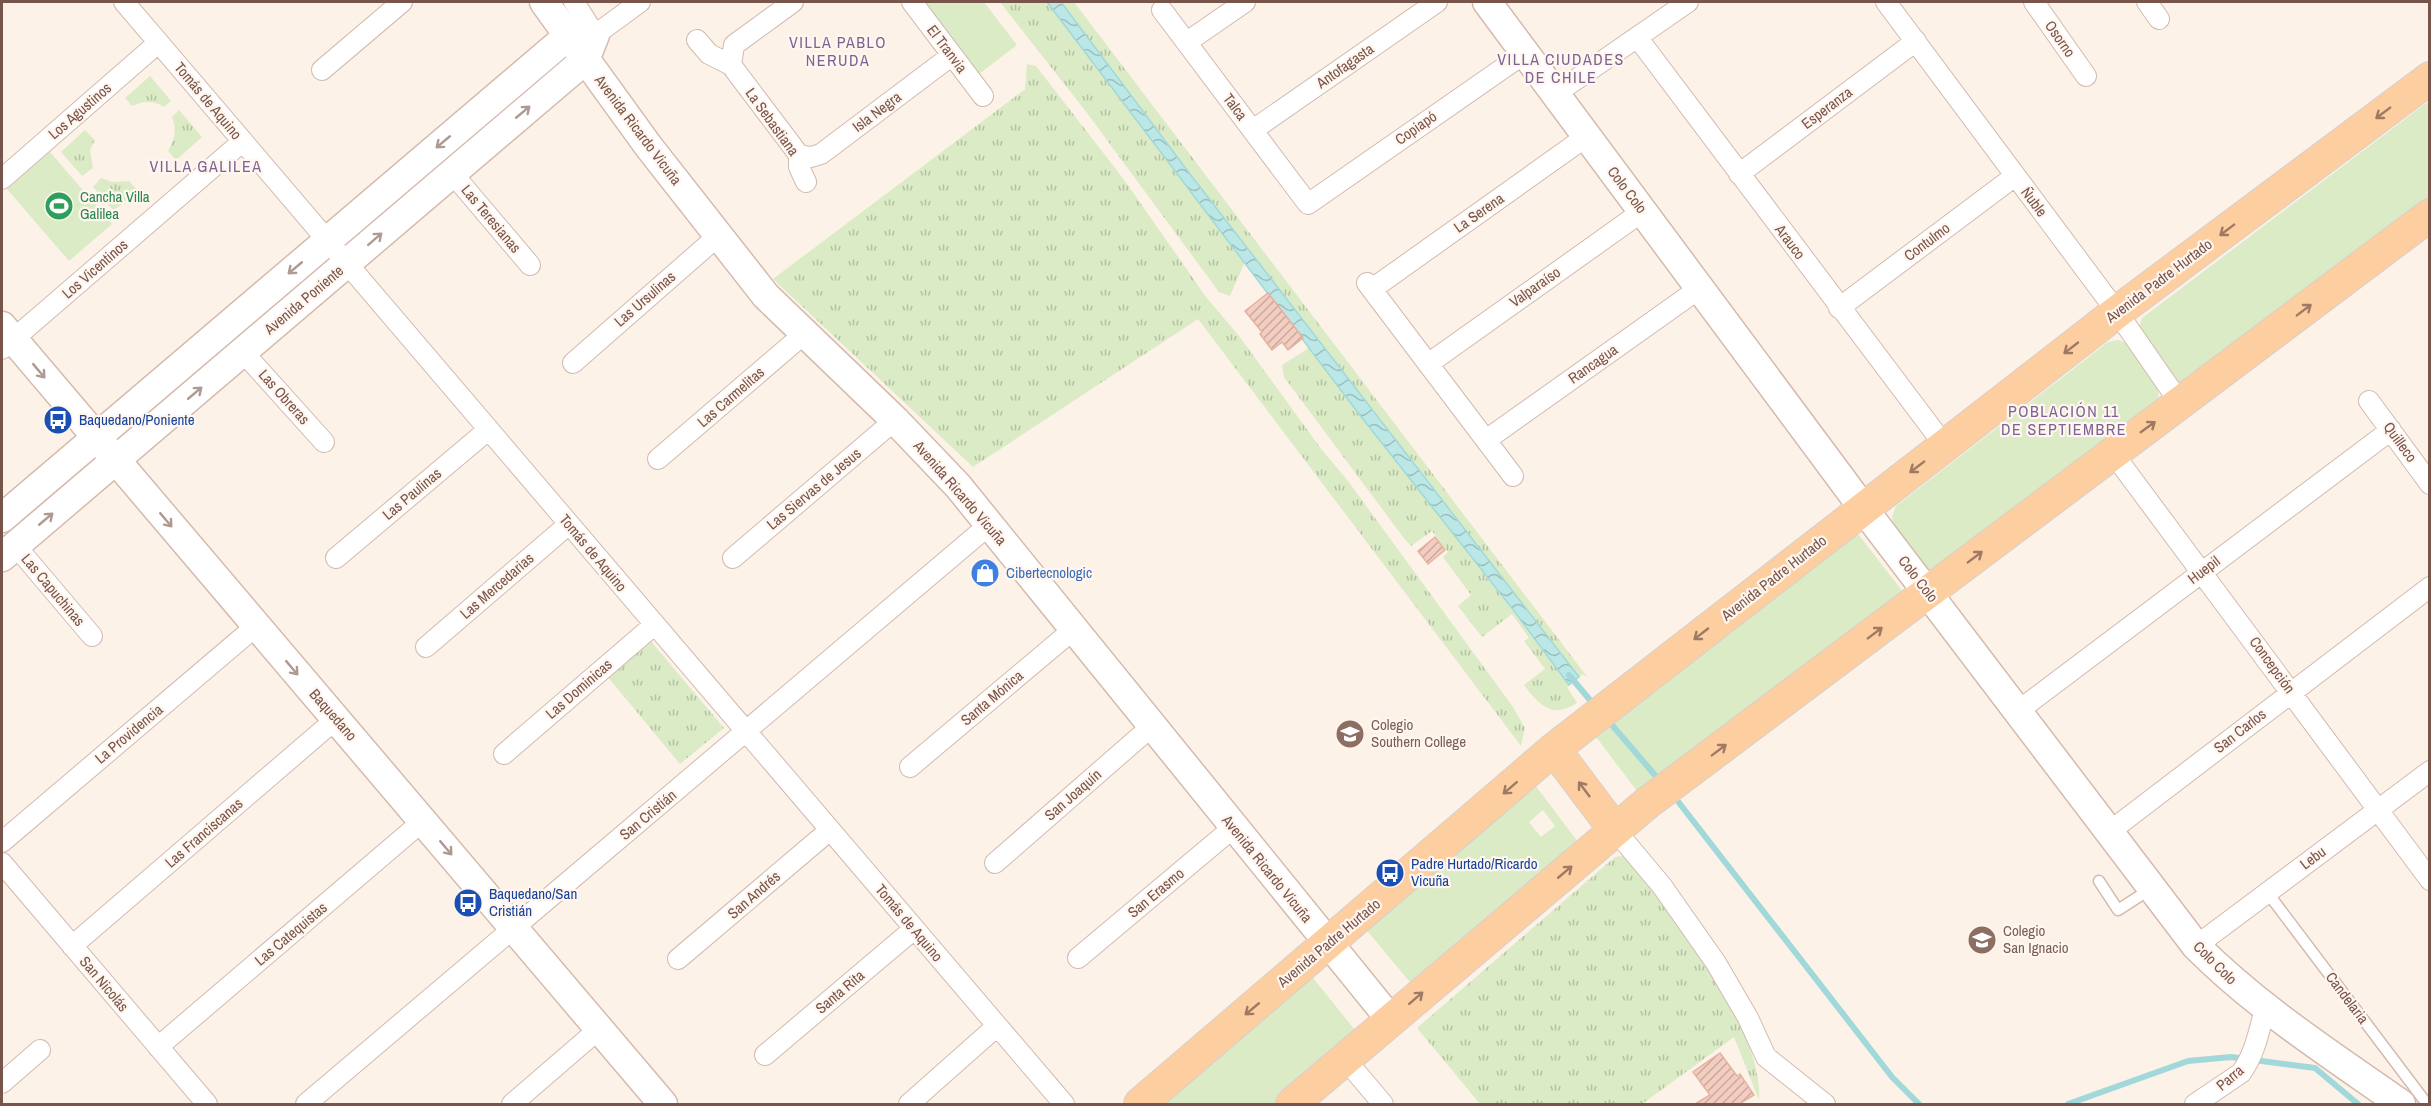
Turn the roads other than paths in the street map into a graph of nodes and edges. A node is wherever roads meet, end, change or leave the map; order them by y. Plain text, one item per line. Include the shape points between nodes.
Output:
1 (124, 2) edge
2 (402, 2) edge
3 (544, 2) edge
4 (574, 2) edge
5 (640, 2) edge
6 (794, 2) edge
7 (912, 2) edge
8 (1245, 2) edge
9 (1437, 2) edge
10 (1487, 2) edge
11 (1688, 2) edge
12 (1886, 2) edge
13 (2034, 2) edge
14 (2147, 2) edge
15 (1162, 10) dead end
16 (2159, 19) dead end
17 (1636, 37) junction
18 (698, 39) dead end
19 (1916, 41) junction
20 (1187, 42) junction
21 (158, 43) junction
22 (582, 44) junction
23 (1525, 53) junction
24 (951, 56) junction
25 (731, 65) junction
26 (322, 70) dead end
27 (2086, 76) dead end
28 (2430, 78) edge
29 (1555, 94) junction
30 (983, 96) dead end
31 (1253, 130) junction
32 (1587, 136) junction
33 (242, 142) junction
34 (799, 155) junction
35 (452, 173) junction
36 (1739, 174) junction
37 (2015, 176) junction
38 (2, 179) edge
39 (806, 182) dead end
40 (1308, 204) joint
41 (1642, 211) junction
42 (2430, 215) edge
43 (718, 236) junction
44 (327, 241) junction
45 (346, 264) junction
46 (530, 265) dead end
47 (1700, 288) junction
48 (1839, 308) junction
49 (2117, 312) junction
50 (804, 334) junction
51 (5, 338) edge
52 (243, 352) junction
53 (573, 363) dead end
54 (1428, 364) junction
55 (2369, 401) dead end
56 (2180, 403) junction
57 (895, 420) junction
58 (488, 430) junction
59 (2391, 430) junction
60 (96, 438) junction
61 (1486, 440) junction
62 (324, 442) dead end
63 (1945, 446) junction
64 (2112, 452) junction
65 (658, 459) dead end
66 (115, 460) junction
67 (1513, 476) dead end
68 (2430, 484) edge
69 (1863, 508) junction
70 (2, 518) edge
71 (569, 524) junction
72 (989, 525) junction
73 (8, 551) edge
74 (336, 558) dead end
75 (733, 558) dead end
76 (2202, 572) junction
77 (2430, 587) edge
78 (1929, 592) junction
79 (654, 625) junction
80 (256, 626) junction
81 (1074, 629) junction
82 (92, 636) dead end
83 (426, 647) dead end
84 (2291, 692) junction
85 (2018, 711) junction
86 (336, 719) junction
87 (1152, 726) junction
88 (746, 732) junction
89 (1554, 749) junction
90 (504, 754) dead end
91 (910, 767) dead end
92 (2430, 771) edge
93 (2378, 810) junction
94 (424, 820) junction
95 (1234, 827) junction
96 (830, 830) junction
97 (1615, 830) junction
98 (2109, 832) junction
99 (2, 842) edge
100 (2, 863) edge
101 (995, 863) dead end
102 (2430, 880) edge
103 (2099, 881) dead end
104 (2152, 888) junction
105 (2267, 892) junction
106 (514, 928) junction
107 (914, 929) junction
108 (1329, 944) junction
109 (72, 946) junction
110 (2196, 946) junction
111 (1078, 958) dead end
112 (678, 960) dead end
113 (2265, 1009) junction
114 (1391, 1020) junction
115 (997, 1026) junction
116 (599, 1029) junction
117 (158, 1047) junction
118 (40, 1050) dead end
119 (765, 1055) dead end
120 (1345, 1059) junction
121 (2, 1083) edge
122 (207, 1104) edge
123 (306, 1104) edge
124 (512, 1104) edge
125 (663, 1104) edge
126 (909, 1104) edge
127 (1064, 1104) edge
128 (1140, 1104) edge
129 (1292, 1104) edge
130 (1383, 1104) edge
131 (1825, 1104) edge
132 (2194, 1104) edge
133 (2401, 1104) edge
134 (2427, 1104) edge

1 - 21 street, Tomás de Aquino
2 - 26 street
3 - 22 street, Avenida Ricardo Vicuña
4 - 22 street, Avenida Ricardo Vicuña
5 - 22 street, Avenida Poniente
6 - 25 street via 734,45
7 - 24 street, El Tranvia
8 - 20 street
9 - 31 street, Antofagasta
10 - 23 street, Colo Colo
11 - 17 street
12 - 19 street, Ñuble
13 - 27 street, Osorno
14 - 16 street
15 - 20 street, Talca
17 - 29 street
17 - 36 street, Arauco
18 - 25 street, La Sebastiana via 709,54
19 - 36 street, Esperanza
19 - 37 street, Ñuble
20 - 31 street, Talca
21 - 33 street, Tomás de Aquino
21 - 38 street, Los Agustinos
35 -> 22 street, Avenida Poniente
22 - 43 street, Avenida Ricardo Vicuña
22 -> 44 street, Avenida Poniente
23 - 29 street, Colo Colo
23 - 40 street, Copiapó
24 - 30 street, El Tranvia
24 - 34 street, Isla Negra via 821,154
25 - 34 street, La Sebastiana
28 -> 49 main road, Avenida Padre Hurtado
29 - 32 street, Colo Colo
31 - 40 street, Talca
32 - 41 street, Colo Colo
32 - 54 street, La Serena via 1370,286
33 - 44 street, Tomás de Aquino
33 - 51 street, Los Vicentinos
34 - 39 street, La Sebastiana via 799,167
45 -> 35 street, Avenida Poniente
35 - 46 street, Las Teresianas
36 - 48 street, Arauco
37 - 48 street, Contulmo
37 - 49 street, Ñuble
41 - 47 street, Colo Colo
41 - 54 street, Valparaíso
56 -> 42 main road
43 - 50 street, Avenida Ricardo Vicuña via 766,296
43 - 53 street, Las Ursulinas
44 - 45 street, Tomás de Aquino
44 -> 60 street, Avenida Poniente
45 - 52 street, Avenida Poniente
45 - 58 street, Tomás de Aquino
47 - 61 street, Rancagua
47 - 69 street, Colo Colo
48 - 63 street, Arauco
49 - 56 street, Ñuble
49 -> 63 main road, Avenida Padre Hurtado
50 - 57 street, Avenida Ricardo Vicuña
50 - 65 street, Las Carmelitas
51 -> 60 street, Baquedano
52 - 62 street, Las Obreras
66 -> 52 street, Avenida Poniente
54 - 61 street
55 - 59 street, Quilleco
64 -> 56 main road
57 - 72 street, Avenida Ricardo Vicuña
57 - 75 street, Las Siervas de Jesus
58 - 71 street, Tomás de Aquino
58 - 74 street, Las Paulinas
59 - 68 street, Quilleco
59 - 76 street, Huepil
60 - 66 street, Baquedano
60 - 70 street, Avenida Poniente
61 - 67 street
63 -> 69 main road, Avenida Padre Hurtado
64 - 76 street, Concepción
78 -> 64 main road
73 -> 66 street, Avenida Poniente
66 -> 80 street, Baquedano
69 - 78 street, Colo Colo
69 -> 89 main road, Avenida Padre Hurtado
71 - 79 street, Tomás de Aquino
71 - 83 street, Las Mercedarias
72 - 81 street, Avenida Ricardo Vicuña
72 - 88 street, San Cristián
73 - 82 street, Las Capuchinas
76 - 84 street, Concepción
76 - 85 street, Huepil
77 - 84 street, San Carlos
78 - 85 street, Colo Colo
97 -> 78 main road
79 - 88 street, Tomás de Aquino
79 - 90 street, Las Dominicas
80 -> 86 street, Baquedano
80 - 99 street, La Providencia
81 - 87 street, Avenida Ricardo Vicuña
81 - 91 street, Santa Mónica
84 - 93 street, Concepción
84 - 98 street, San Carlos
85 - 98 street, Colo Colo
86 - 94 street, Baquedano
86 - 109 street, Las Franciscanas
87 - 95 street, Avenida Ricardo Vicuña
87 - 101 street, San Joaquín
88 - 96 street, Tomás de Aquino
88 - 106 street, San Cristián
97 -> 89 main road
89 -> 108 main road, Avenida Padre Hurtado
92 - 93 street, Lebu
93 - 102 street, Concepción
93 - 105 street, Lebu
94 -> 106 street, Baquedano
94 - 117 street, Las Catequistas
95 - 108 street, Avenida Ricardo Vicuña
95 - 111 street, San Erasmo
96 - 107 street, Tomás de Aquino
96 - 112 street, San Andrés
114 -> 97 main road
97 - 131 street via 1662,886 1716,963 1766,1057
98 - 104 street, Colo Colo
100 - 109 street, San Nicolás
103 - 104 lane via 2118,910
104 - 110 street, Colo Colo
105 - 110 street, Lebu
105 - 134 lane, Candelaria
106 - 116 street, Baquedano
106 - 123 street, San Cristián
107 - 115 street, Tomás de Aquino
107 - 119 street, Santa Rita
108 - 114 street, Avenida Ricardo Vicuña
108 -> 128 main road, Avenida Padre Hurtado
109 - 117 street, San Nicolás
110 - 113 street, Colo Colo
113 - 132 street, Parra via 2241,1073
113 - 133 street, Colo Colo
114 - 120 main road
115 - 126 street
115 - 127 street, Tomás de Aquino
116 - 124 street
116 - 125 street, Baquedano
117 - 122 street, San Nicolás
118 - 121 street
120 - 129 main road
120 - 130 street

